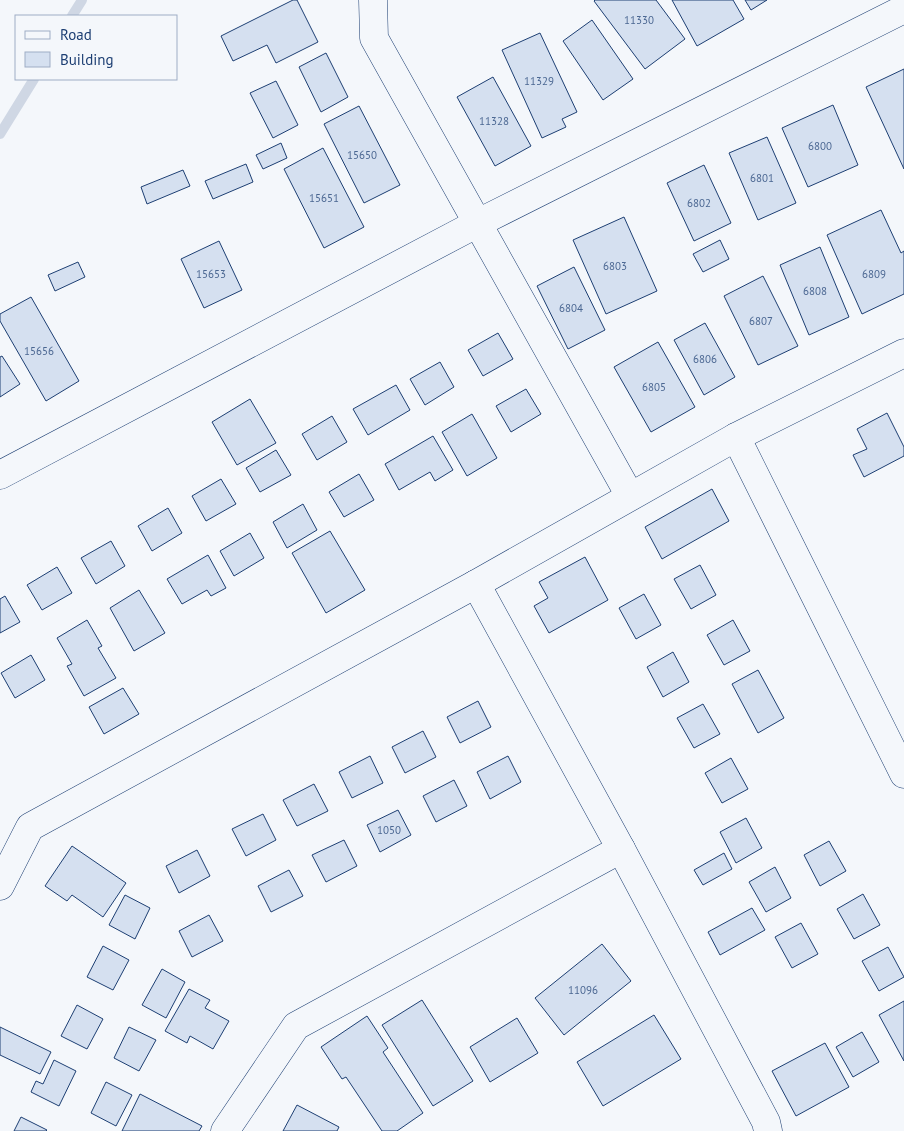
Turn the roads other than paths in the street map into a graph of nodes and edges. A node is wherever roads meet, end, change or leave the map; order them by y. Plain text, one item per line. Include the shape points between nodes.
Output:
1 (373, 0) edge
2 (904, 9) edge
3 (478, 223) junction
4 (904, 353) edge
5 (736, 437) junction
6 (0, 475) edge
7 (630, 496) junction
8 (476, 584) junction
9 (904, 774) edge
10 (621, 849) junction
11 (0, 886) edge
12 (225, 1131) edge
13 (768, 1131) edge

1 - 3 street via 374,38
2 - 3 street
3 - 6 street
3 - 7 street
4 - 5 street
5 - 7 street
5 - 9 street
7 - 8 street
8 - 10 street
8 - 11 street via 30,827
10 - 12 street via 296,1026
10 - 13 street

